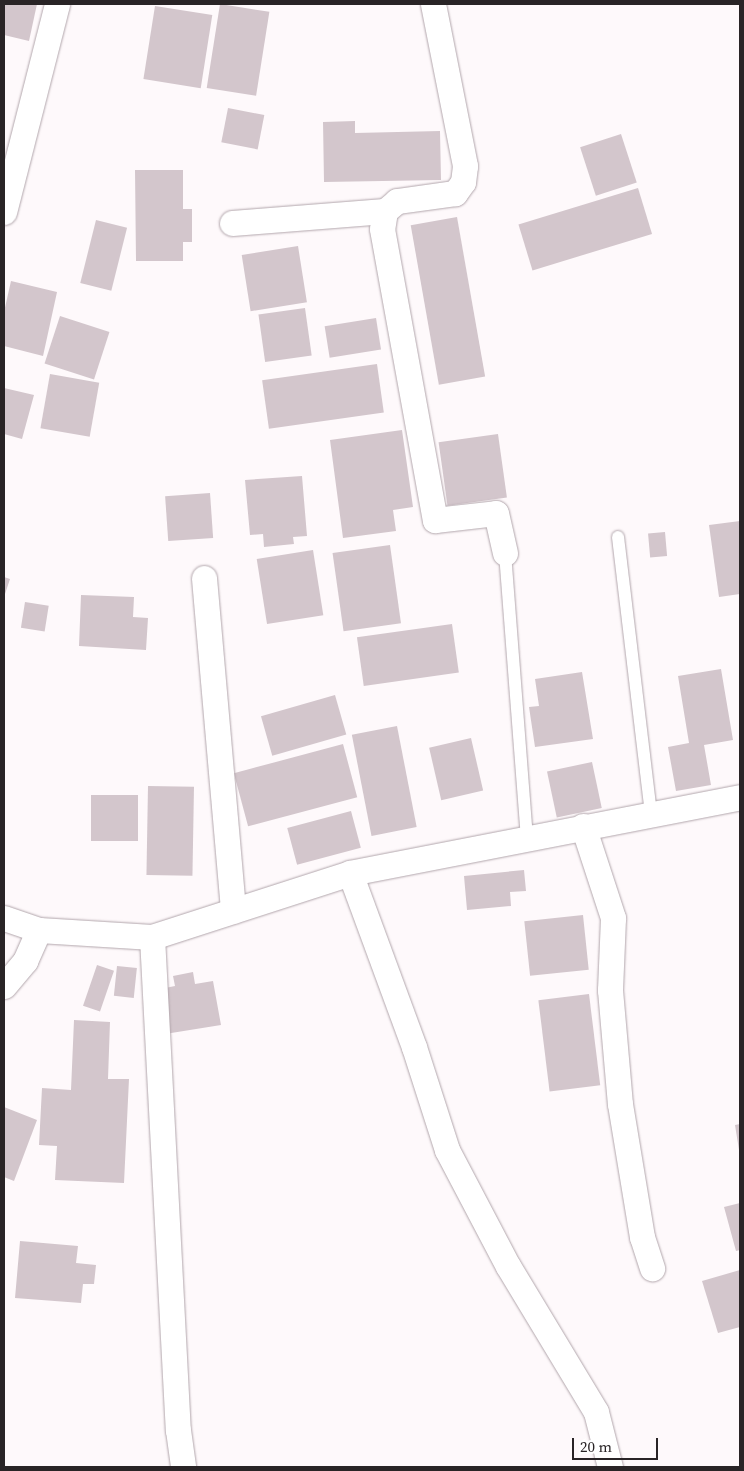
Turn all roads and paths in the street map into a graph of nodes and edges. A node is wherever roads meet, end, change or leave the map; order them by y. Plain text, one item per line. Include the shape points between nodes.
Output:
1 (57, 4) edge
2 (433, 4) edge
3 (385, 211) junction
4 (4, 212) edge
5 (232, 223) dead end
6 (618, 537) dead end
7 (505, 552) joint
8 (204, 578) dead end
9 (740, 797) edge
10 (651, 813) junction
11 (583, 826) junction
12 (527, 837) junction
13 (350, 873) junction
14 (233, 911) junction
15 (4, 918) edge
16 (39, 930) junction
17 (152, 937) junction
18 (4, 986) edge
19 (652, 1268) dead end
20 (183, 1467) edge
21 (610, 1467) edge

1 - 4 street
2 - 3 street via 464,166 463,182 455,193 397,200
3 - 5 street
3 - 7 street via 382,229 434,520 496,513
6 - 10 lane
7 - 12 lane
8 - 14 street
9 - 10 street
10 - 11 street
11 - 12 street
11 - 19 street via 613,918 610,990 620,1104 642,1237
12 - 13 street
13 - 14 street
13 - 21 street via 414,1047 447,1150 508,1266 596,1412
14 - 17 street
15 - 16 street
16 - 17 street
16 - 18 street via 25,961
17 - 20 street via 178,1430

